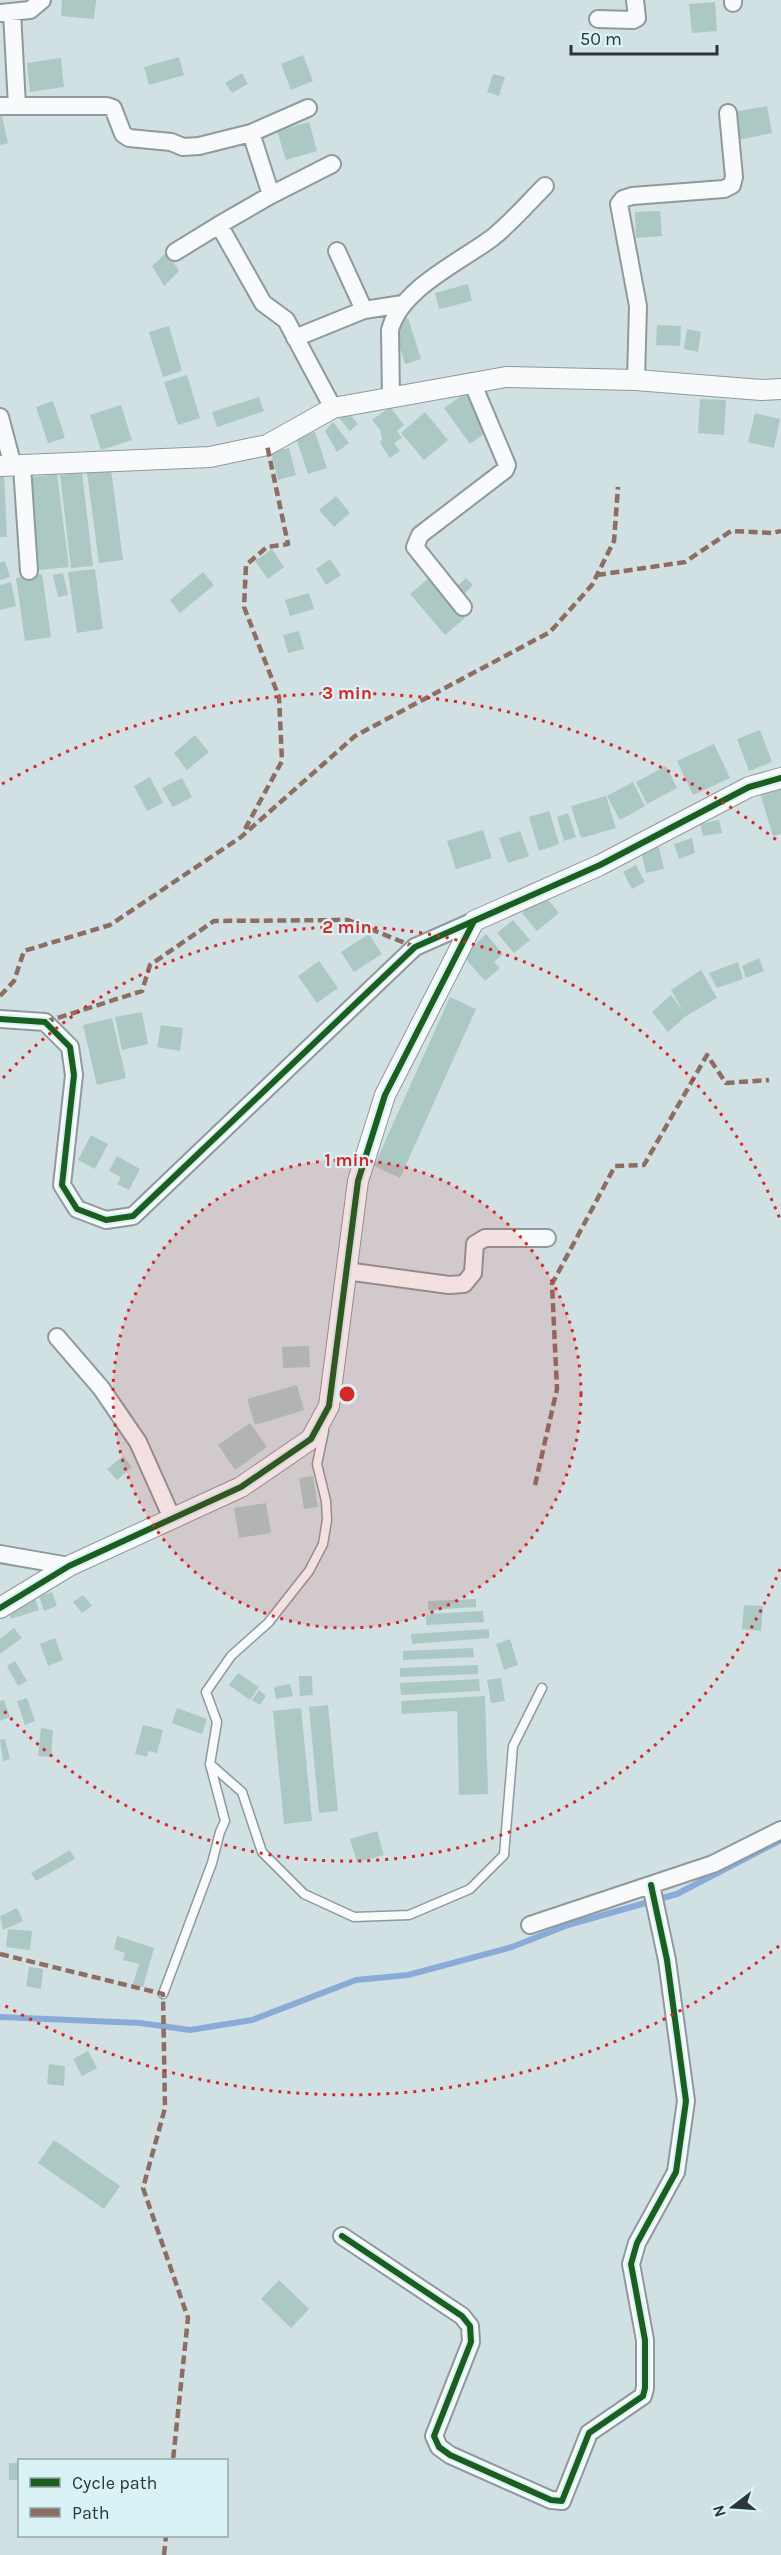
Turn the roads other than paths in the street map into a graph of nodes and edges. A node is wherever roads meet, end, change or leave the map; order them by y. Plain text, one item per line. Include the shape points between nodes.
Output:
1 (42, 0) edge
2 (635, 0) edge
3 (6, 12) edge
4 (597, 19) dead end
5 (8, 106) edge
6 (308, 108) dead end
7 (728, 113) dead end
8 (250, 133) junction
9 (332, 164) dead end
10 (545, 186) dead end
11 (271, 195) junction
12 (219, 225) junction
13 (337, 251) dead end
14 (175, 252) dead end
15 (403, 304) junction
16 (363, 310) junction
17 (295, 338) junction
18 (636, 380) junction
19 (472, 382) junction
20 (781, 389) edge
21 (391, 396) junction
22 (333, 408) junction
23 (0, 417) edge
24 (12, 466) edge
25 (29, 571) dead end
26 (463, 607) dead end
27 (781, 778) edge
28 (474, 921) junction
29 (0, 1019) edge
30 (547, 1238) dead end
31 (346, 1271) junction
32 (57, 1337) dead end
33 (329, 1406) junction
34 (172, 1518) junction
35 (0, 1554) edge
36 (69, 1566) junction
37 (0, 1608) edge
38 (542, 1688) dead end
39 (210, 1764) junction
40 (781, 1830) edge
41 (651, 1885) junction
42 (530, 1926) dead end
43 (163, 1994) dead end
44 (342, 2236) dead end

1 - 3 street via 30,10
2 - 4 street via 637,18
3 - 5 street
5 - 8 street via 107,106 113,108 129,138 183,147
6 - 8 street
7 - 18 street via 732,185 724,189 632,196 619,204 638,306
8 - 11 street
9 - 11 street
10 - 15 street via 493,237
11 - 12 street
12 - 14 street
12 - 17 street via 257,295 286,320
13 - 16 street
15 - 16 street
15 - 21 street via 390,330
16 - 17 street
17 - 22 street
18 - 19 street via 510,377
18 - 20 street
19 - 21 street
19 - 26 street via 507,465 420,535 415,547
21 - 22 street
22 - 24 street via 267,445 210,457
23 - 24 street
24 - 25 street
27 - 28 street via 749,788 600,865
28 - 29 street via 416,947 133,1216 106,1220 77,1209 63,1185 74,1074 70,1047 45,1022
28 - 31 street via 385,1095 358,1181
30 - 31 street via 485,1238 475,1244 472,1273 464,1284
31 - 33 street
32 - 34 street via 101,1388 138,1442
33 - 34 street via 310,1439 241,1487
33 - 39 lane via 316,1464 326,1501 323,1544 309,1571 268,1623 231,1656 206,1692 217,1722
34 - 36 street
35 - 36 street
36 - 37 street
38 - 39 lane via 513,1746 504,1855 470,1889 409,1915 354,1917 304,1894 262,1852 242,1792
39 - 43 lane via 225,1821
40 - 41 street via 713,1864
41 - 42 street
41 - 44 street via 668,1960 686,2101 676,2172 637,2243 631,2264 645,2340 645,2388 643,2396 589,2433 562,2501 551,2500 439,2447 434,2436 471,2342 470,2326 462,2316

